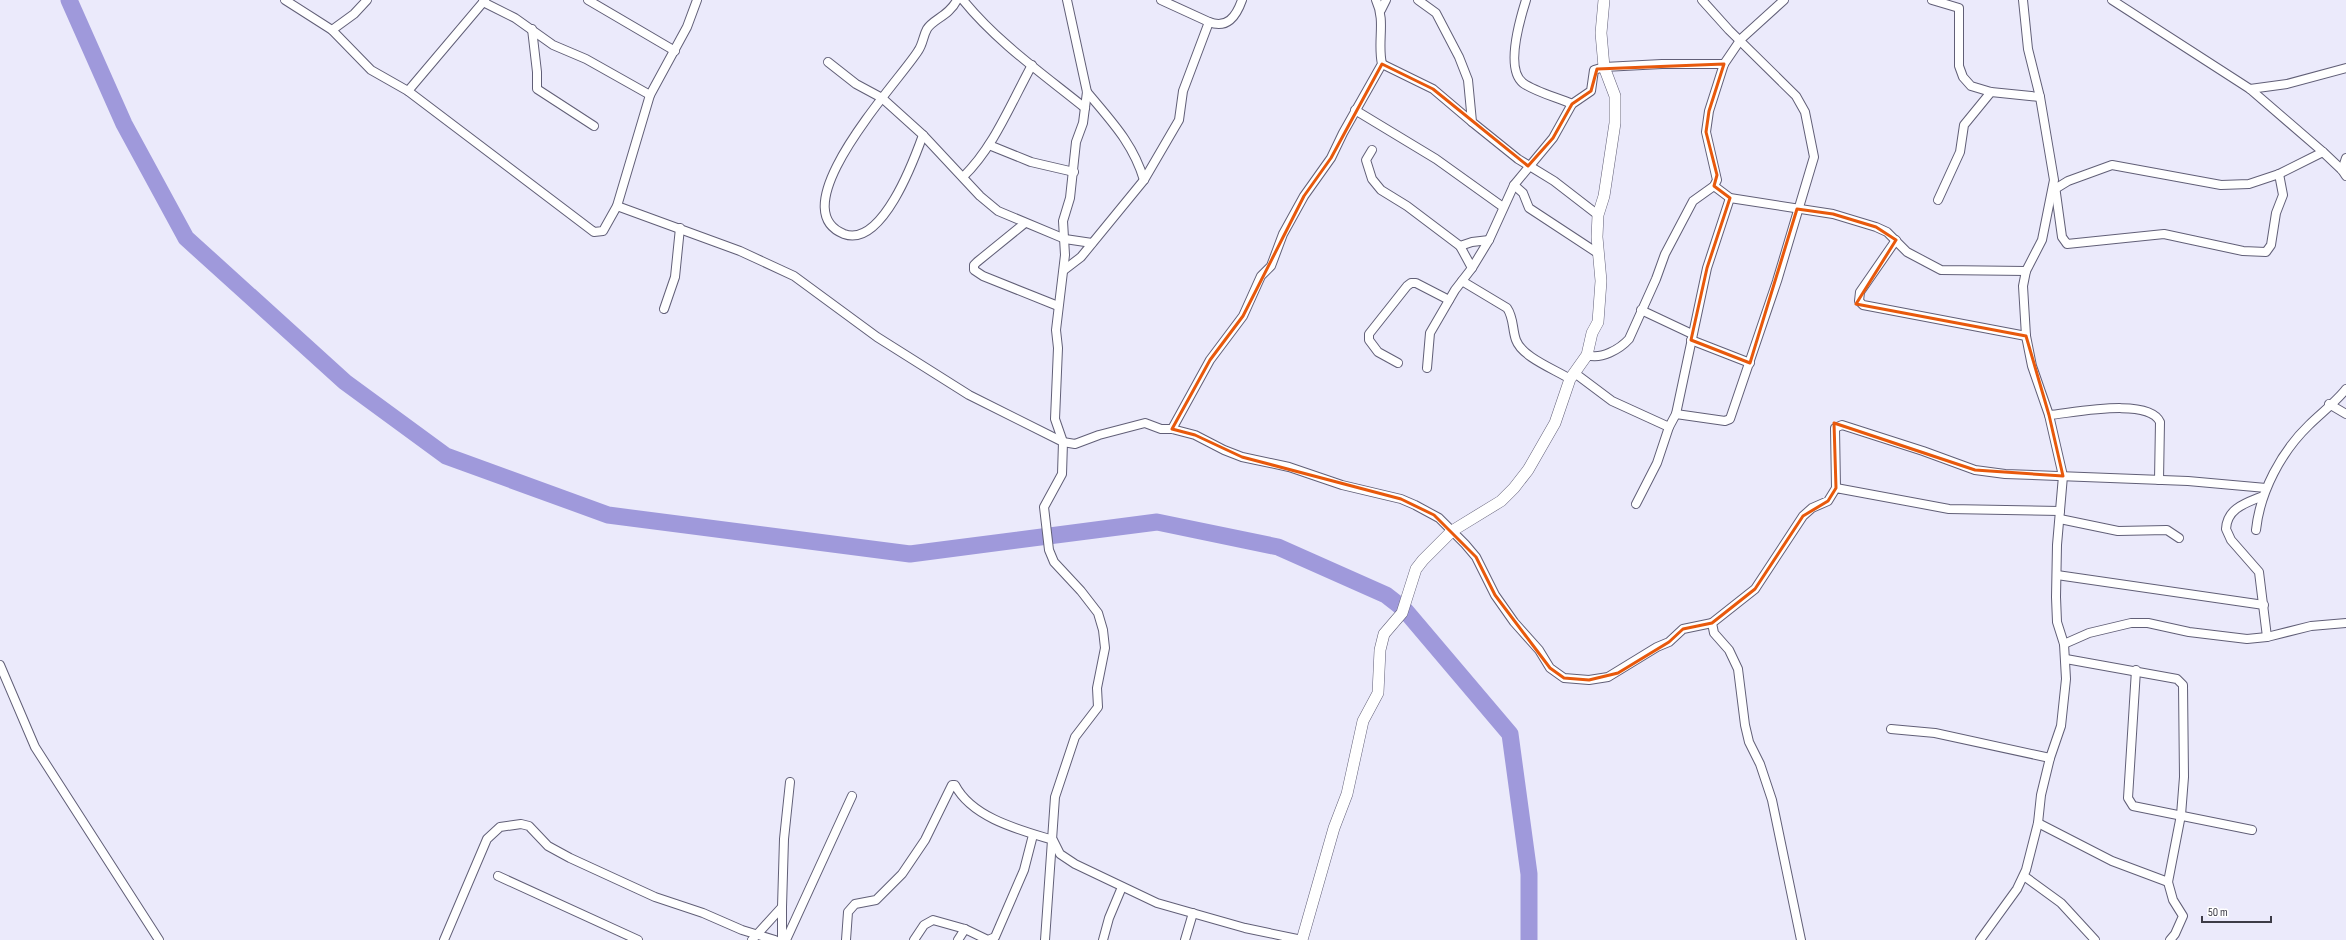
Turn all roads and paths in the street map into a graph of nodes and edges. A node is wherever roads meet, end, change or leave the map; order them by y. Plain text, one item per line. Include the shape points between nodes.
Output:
1 (285, 0) edge
2 (367, 0) edge
3 (588, 0) edge
4 (697, 0) edge
5 (957, 0) edge
6 (963, 0) edge
7 (1067, 0) edge
8 (1161, 0) edge
9 (1242, 0) edge
10 (1376, 0) edge
11 (1386, 0) edge
12 (1418, 0) edge
13 (1526, 0) edge
14 (1604, 0) edge
15 (1702, 0) edge
16 (1784, 0) edge
17 (1932, 0) edge
18 (2023, 0) edge
19 (2112, 0) edge
20 (484, 1) edge
21 (1381, 10) junction
22 (1209, 22) junction
23 (532, 29) junction
24 (332, 30) junction
25 (1741, 39) junction
26 (675, 51) junction
27 (828, 62) dead end
28 (1382, 64) junction
29 (1724, 64) junction
30 (1032, 65) junction
31 (1604, 67) junction
32 (2346, 68) edge
33 (2250, 89) junction
34 (408, 91) junction
35 (1087, 92) junction
36 (1991, 92) junction
37 (650, 95) junction
38 (2040, 96) junction
39 (882, 98) junction
40 (1572, 104) junction
41 (1085, 108) junction
42 (1355, 110) junction
43 (1472, 122) junction
44 (594, 126) dead end
45 (922, 135) junction
46 (989, 145) junction
47 (1372, 150) dead end
48 (2323, 152) junction
49 (2346, 158) edge
50 (1528, 166) junction
51 (1074, 172) junction
52 (2344, 173) edge
53 (2279, 174) junction
54 (963, 177) junction
55 (1144, 180) junction
56 (2054, 180) junction
57 (1514, 185) junction
58 (1714, 186) junction
59 (2055, 189) junction
60 (1730, 198) junction
61 (1938, 200) dead end
62 (617, 206) junction
63 (1503, 207) junction
64 (1797, 209) junction
65 (1598, 215) junction
66 (1025, 223) junction
67 (680, 228) junction
68 (1065, 239) junction
69 (1489, 240) junction
70 (1896, 240) junction
71 (1092, 244) junction
72 (1460, 246) junction
73 (1599, 254) junction
74 (1472, 268) junction
75 (1064, 270) junction
76 (2026, 271) junction
77 (1462, 281) junction
78 (1449, 300) junction
79 (1058, 306) junction
80 (664, 309) dead end
81 (1641, 310) junction
82 (2026, 336) junction
83 (1691, 337) junction
84 (1587, 356) junction
85 (1398, 363) dead end
86 (1750, 363) junction
87 (1427, 368) dead end
88 (1573, 376) junction
89 (2346, 389) edge
90 (2329, 404) junction
91 (1676, 414) junction
92 (2346, 414) edge
93 (2049, 415) junction
94 (1669, 428) junction
95 (1172, 429) junction
96 (1063, 442) junction
97 (2062, 476) junction
98 (2159, 480) junction
99 (1836, 488) junction
100 (2266, 488) junction
101 (2263, 496) junction
102 (1636, 504) dead end
103 (2060, 510) junction
104 (2060, 519) junction
105 (2256, 530) dead end
106 (1452, 531) junction
107 (2179, 538) dead end
108 (2056, 575) junction
109 (2264, 605) junction
110 (1712, 623) junction
111 (2346, 623) edge
112 (2267, 638) junction
113 (2064, 644) junction
114 (2066, 659) junction
115 (0, 665) edge
116 (2136, 670) junction
117 (1891, 729) dead end
118 (2050, 758) junction
119 (790, 782) dead end
120 (852, 796) dead end
121 (2182, 815) junction
122 (2038, 823) junction
123 (2252, 830) dead end
124 (1033, 835) junction
125 (1053, 840) junction
126 (498, 876) dead end
127 (2024, 876) junction
128 (2168, 882) junction
129 (1122, 887) junction
130 (782, 907) junction
131 (1193, 913) junction
132 (965, 929) junction
133 (754, 937) edge
134 (159, 940) edge
135 (444, 940) edge
136 (638, 940) edge
137 (775, 940) edge
138 (782, 940) edge
139 (786, 940) edge
140 (846, 940) edge
141 (914, 940) edge
142 (958, 940) edge
143 (1045, 940) edge
144 (1103, 940) edge
145 (1185, 940) edge
146 (1302, 940) edge
147 (1801, 940) edge
148 (1980, 940) edge
149 (2095, 940) edge
150 (2170, 940) edge

1 - 24 street
2 - 24 street via 354,14
3 - 26 street
4 - 26 street
5 - 39 street via 946,15 927,29 918,51
6 - 30 street
7 - 35 street
8 - 22 street
9 - 22 street via 1229,22 1217,25
10 - 21 street
11 - 21 street
12 - 43 street via 1436,13 1456,50 1468,80
13 - 40 street via 1515,44 1517,76 1524,84
14 - 31 street via 1601,33
15 - 25 street via 1729,30
16 - 25 street
17 - 36 street via 1959,8 1959,66 1963,77 1971,86
18 - 38 street via 2028,49
19 - 33 street
20 - 23 street
20 - 34 street
21 - 28 street
22 - 55 street via 1183,91 1178,120
23 - 37 street via 552,45 586,59
23 - 44 street via 537,72 536,90
24 - 34 street via 371,70
25 - 29 street
25 - 64 street via 1796,96 1805,112 1814,157
26 - 37 street
27 - 39 street via 856,84
28 - 42 street
28 - 43 street via 1434,89
29 - 31 street
29 - 58 street via 1709,112 1706,132 1717,175
30 - 41 street
30 - 46 street
31 - 40 street via 1594,70 1591,91
31 - 65 street via 1615,96 1615,123 1604,196
32 - 33 street via 2287,84
33 - 48 street
34 - 62 street via 594,232 603,231
35 - 41 street
35 - 55 street via 1130,144
36 - 38 street
36 - 61 street via 1964,125 1960,152
37 - 62 street
38 - 56 street
39 - 45 street
39 - 45 street via 850,142 826,190 825,209 833,225 852,236 860,234 877,222 904,184
40 - 50 street via 1553,138
41 - 51 street via 1076,142
42 - 63 street via 1436,159
42 - 95 street via 1331,158 1304,196 1283,234 1271,266 1261,276 1242,316 1210,360
43 - 50 street
45 - 54 street
46 - 51 street via 1031,162
46 - 54 street via 976,165
47 - 72 street via 1366,160 1372,179 1378,187
48 - 52 street
48 - 53 street
49 - 52 street
50 - 57 street
50 - 65 street
51 - 68 street via 1063,221
53 - 59 street via 2249,184 2221,185 2112,165 2068,181
53 - 59 street via 2283,195 2276,213 2271,246 2266,252 2243,251 2164,234 2067,244 2062,237
54 - 66 street via 998,211
55 - 71 street
56 - 59 street
56 - 76 street via 2042,240
57 - 63 street
57 - 73 street via 1523,193 1529,208
58 - 60 street
58 - 81 street via 1693,201 1665,254
60 - 64 street
60 - 83 street via 1707,268
62 - 67 street
63 - 69 street
64 - 70 street via 1858,220 1887,232
64 - 86 street
65 - 73 street
66 - 68 street
66 - 79 street via 977,262 974,270
67 - 80 street via 675,277
67 - 96 street via 740,251 794,276 877,337 923,366 970,395
68 - 71 street
68 - 75 street
69 - 72 street
69 - 74 street
70 - 76 street via 1907,252 1941,270
70 - 82 street via 1860,292 1859,301 1863,305
71 - 75 street
72 - 74 street
73 - 84 street via 1601,305
74 - 77 street
75 - 79 street
76 - 82 street via 2023,286
77 - 78 street
77 - 88 street via 1508,308 1515,338 1522,351
78 - 85 street via 1416,283 1407,286 1369,334 1371,344 1378,352
78 - 87 street via 1428,339
79 - 96 street via 1055,419
81 - 83 street
81 - 84 street via 1629,339 1623,345 1598,357
82 - 93 street via 2032,366
83 - 86 street
83 - 91 street
84 - 88 street
86 - 91 street via 1730,419 1725,422
88 - 94 street via 1612,401
88 - 106 street via 1556,423 1514,488 1489,509 1463,522
89 - 90 street
90 - 92 street
90 - 100 street via 2294,442
91 - 94 street
93 - 97 street
93 - 98 street via 2118,408 2149,411 2157,415 2160,422
94 - 102 street via 1657,463
95 - 96 street via 1140,423 1074,444
95 - 106 street via 1194,435 1242,457 1289,467 1342,485 1401,499 1434,515
96 - 125 street via 1062,474 1044,507 1049,550 1054,562 1098,613 1105,648 1097,688 1098,707 1075,737 1055,797
97 - 98 street
97 - 99 street via 1975,470 1842,425 1835,428
97 - 103 street
98 - 100 street
99 - 103 street via 1949,509
99 - 110 street via 1828,501 1812,508 1803,516 1755,589
100 - 101 street
101 - 105 street
101 - 109 street via 2238,507 2229,516 2226,529 2231,540 2258,569
103 - 104 street
104 - 107 street via 2118,531 2167,530
104 - 108 street
106 - 110 street via 1476,557 1495,595 1514,622 1539,650 1550,668 1564,678 1589,680 1608,677 1669,642 1683,629
106 - 146 street via 1416,569 1403,609 1384,634 1380,650 1378,694 1363,721 1347,794 1334,828
108 - 109 street
108 - 113 street via 2056,613
109 - 112 street
110 - 147 street via 1714,633 1729,650 1738,669 1745,725 1772,800
111 - 112 street via 2311,626
112 - 113 street via 2227,637 2164,628 2148,623 2089,633
113 - 114 street
114 - 116 street
114 - 118 street via 2061,726
115 - 134 street via 35,748
116 - 121 street via 2177,679 2182,685
116 - 121 street via 2128,798 2133,806
117 - 118 street via 1935,733
118 - 122 street via 2041,795
119 - 130 street via 784,839
120 - 139 street
121 - 123 street
121 - 128 street
122 - 127 street
122 - 128 street via 2112,861
124 - 125 street
124 - 132 street via 1024,870 995,937 988,940
124 - 140 street via 974,808 960,795 956,785 950,785 925,840 902,874 876,900 855,904 848,912
125 - 129 street via 1060,854 1070,861
125 - 143 street
126 - 136 street
127 - 148 street
127 - 149 street via 2061,903
128 - 150 street via 2173,900 2183,916
129 - 131 street via 1156,903
129 - 144 street
130 - 133 street
130 - 138 street
131 - 145 street
131 - 146 street via 1245,928
132 - 141 street via 933,920 924,925
132 - 142 street
133 - 135 street via 655,897 570,858 548,846 529,826 521,824 500,827 487,840
133 - 137 street

